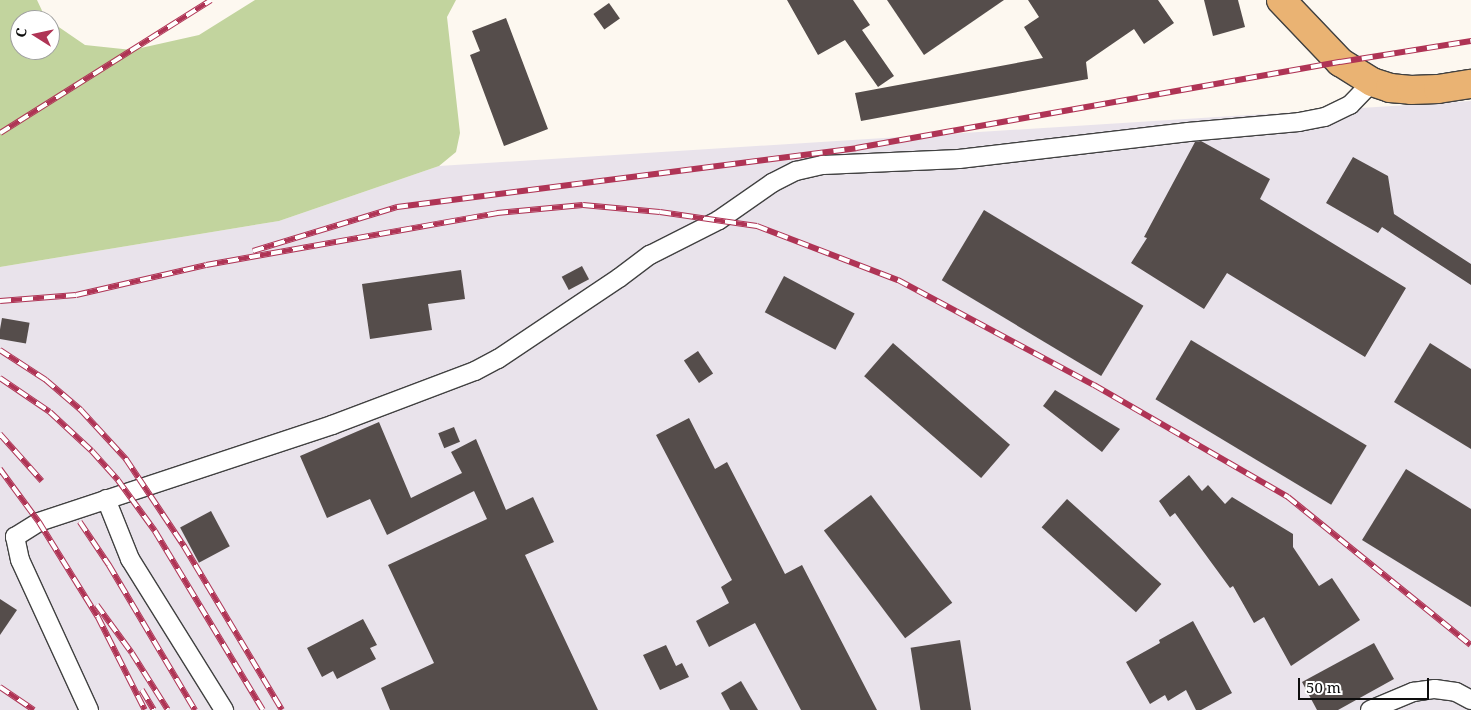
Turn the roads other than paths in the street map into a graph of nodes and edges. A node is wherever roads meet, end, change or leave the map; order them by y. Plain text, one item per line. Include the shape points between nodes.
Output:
1 (1281, 0) edge
2 (1372, 82) junction
3 (1471, 84) edge
4 (106, 499) junction
5 (1471, 700) edge
6 (89, 710) edge
7 (224, 710) edge
8 (1370, 710) edge

1 - 2 main road via 1340,62
2 - 3 main road via 1411,90
2 - 4 street via 1350,105 1325,117 1299,122 959,159 823,165 796,171 772,183 719,220 650,255 620,278 475,371 332,425
4 - 6 street via 40,522 15,537 20,560
4 - 7 street via 130,559
5 - 8 street via 1456,692 1435,689 1413,692

